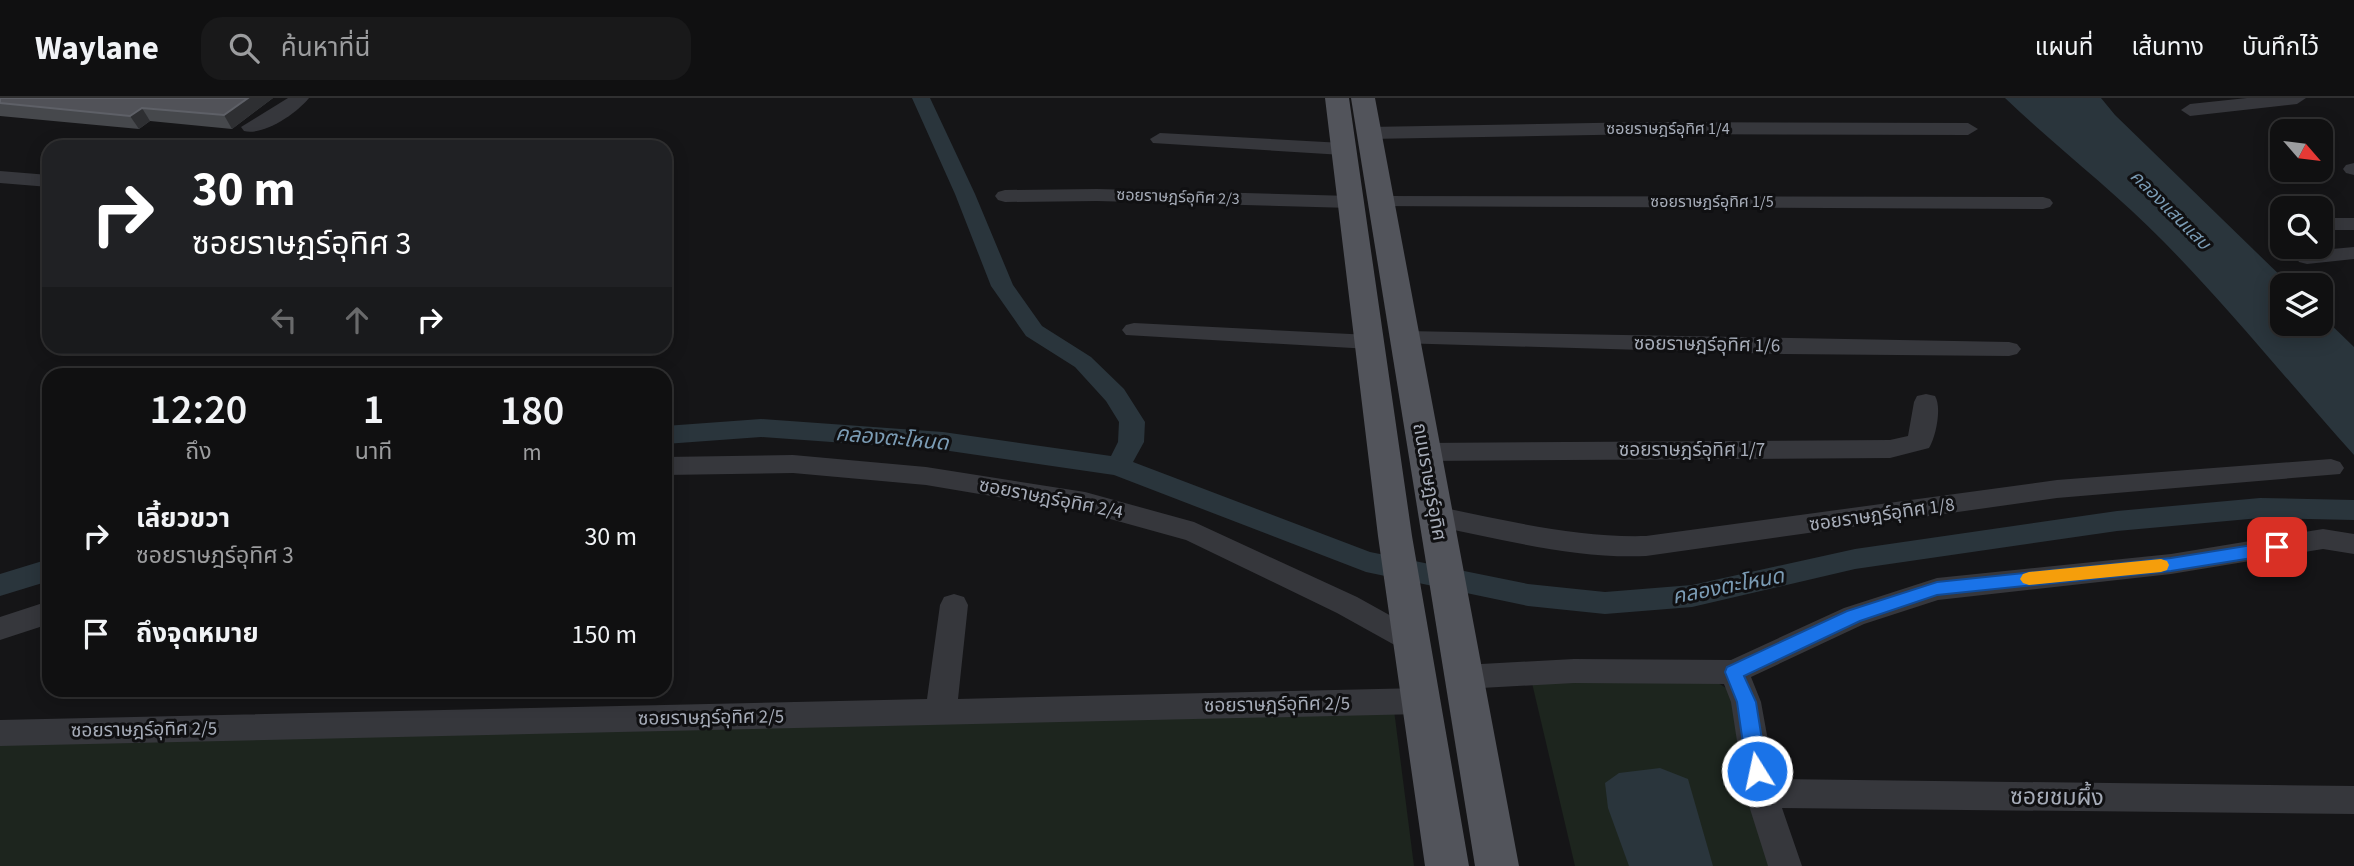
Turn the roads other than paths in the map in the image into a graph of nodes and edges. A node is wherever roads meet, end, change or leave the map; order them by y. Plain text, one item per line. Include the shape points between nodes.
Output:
1 (300, 98) edge
2 (1337, 98) edge
3 (1363, 98) edge
4 (2297, 98) edge
5 (2190, 110) dead end
6 (251, 127) dead end
7 (1968, 129) dead end
8 (1368, 133) junction
9 (1160, 139) dead end
10 (1343, 149) junction
11 (0, 177) edge
12 (42, 180) edge
13 (1212, 181) dead end
14 (1350, 195) junction
15 (1005, 197) dead end
16 (1380, 202) junction
17 (2043, 203) dead end
18 (2333, 224) edge
19 (2354, 224) edge
20 (2354, 253) edge
21 (2333, 255) edge
22 (1135, 330) dead end
23 (1405, 338) junction
24 (1370, 342) junction
25 (2009, 349) dead end
26 (1926, 402) dead end
27 (1424, 452) junction
28 (672, 466) edge
29 (2331, 468) dead end
30 (1437, 529) junction
31 (2354, 544) edge
32 (954, 605) dead end
33 (42, 614) edge
34 (0, 629) edge
35 (1409, 630) junction
36 (1734, 672) junction
37 (1462, 677) junction
38 (1421, 701) junction
39 (941, 713) junction
40 (0, 733) edge
41 (1761, 793) junction
42 (2354, 800) edge
43 (1447, 866) edge
44 (1497, 866) edge
45 (1785, 866) edge

1 - 6 street
2 - 10 main road, ถนนราษฎร์อุทิศ
3 - 8 main road, ถนนราษฎร์อุทิศ
4 - 5 street
7 - 8 street, ซอยราษฎร์อุทิศ 1/4
8 - 16 main road, ถนนราษฎร์อุทิศ
9 - 10 street
10 - 14 main road, ถนนราษฎร์อุทิศ
11 - 12 street
13 - 14 street
14 - 15 street, ซอยราษฎร์อุทิศ 2/3
14 - 24 main road, ถนนราษฎร์อุทิศ
16 - 17 street, ซอยราษฎร์อุทิศ 1/5
16 - 23 main road, ถนนราษฎร์อุทิศ
18 - 19 street
20 - 21 street
22 - 24 street
23 - 25 street, ซอยราษฎร์อุทิศ 1/6
23 - 27 main road, ถนนราษฎร์อุทิศ
24 - 35 main road, ถนนราษฎร์อุทิศ
26 - 27 street, ซอยราษฎร์อุทิศ 1/7 via 1920,442 1890,449
27 - 30 main road, ถนนราษฎร์อุทิศ
28 - 35 street, ซอยราษฎร์อุทิศ 2/4 via 806,466 926,476 1084,502 1194,532
29 - 30 street, ซอยราษฎร์อุทิศ 1/8 via 2057,489 1646,546 1616,547 1509,531
30 - 37 main road, ถนนราษฎร์อุทิศ
31 - 36 street via 2323,539 2171,564 1937,589 1854,616
32 - 39 street
33 - 34 street
35 - 38 main road, ถนนราษฎร์อุทิศ
36 - 37 street via 1574,671
36 - 41 street via 1746,702
37 - 44 main road, ถนนราษฎร์อุทิศ
38 - 39 street, ซอยราษฎร์อุทิศ 2/5
38 - 43 main road, ถนนราษฎร์อุทิศ
39 - 40 street, ซอยราษฎร์อุทิศ 2/5
41 - 42 street, ซอยชมผึ้ง
41 - 45 street

